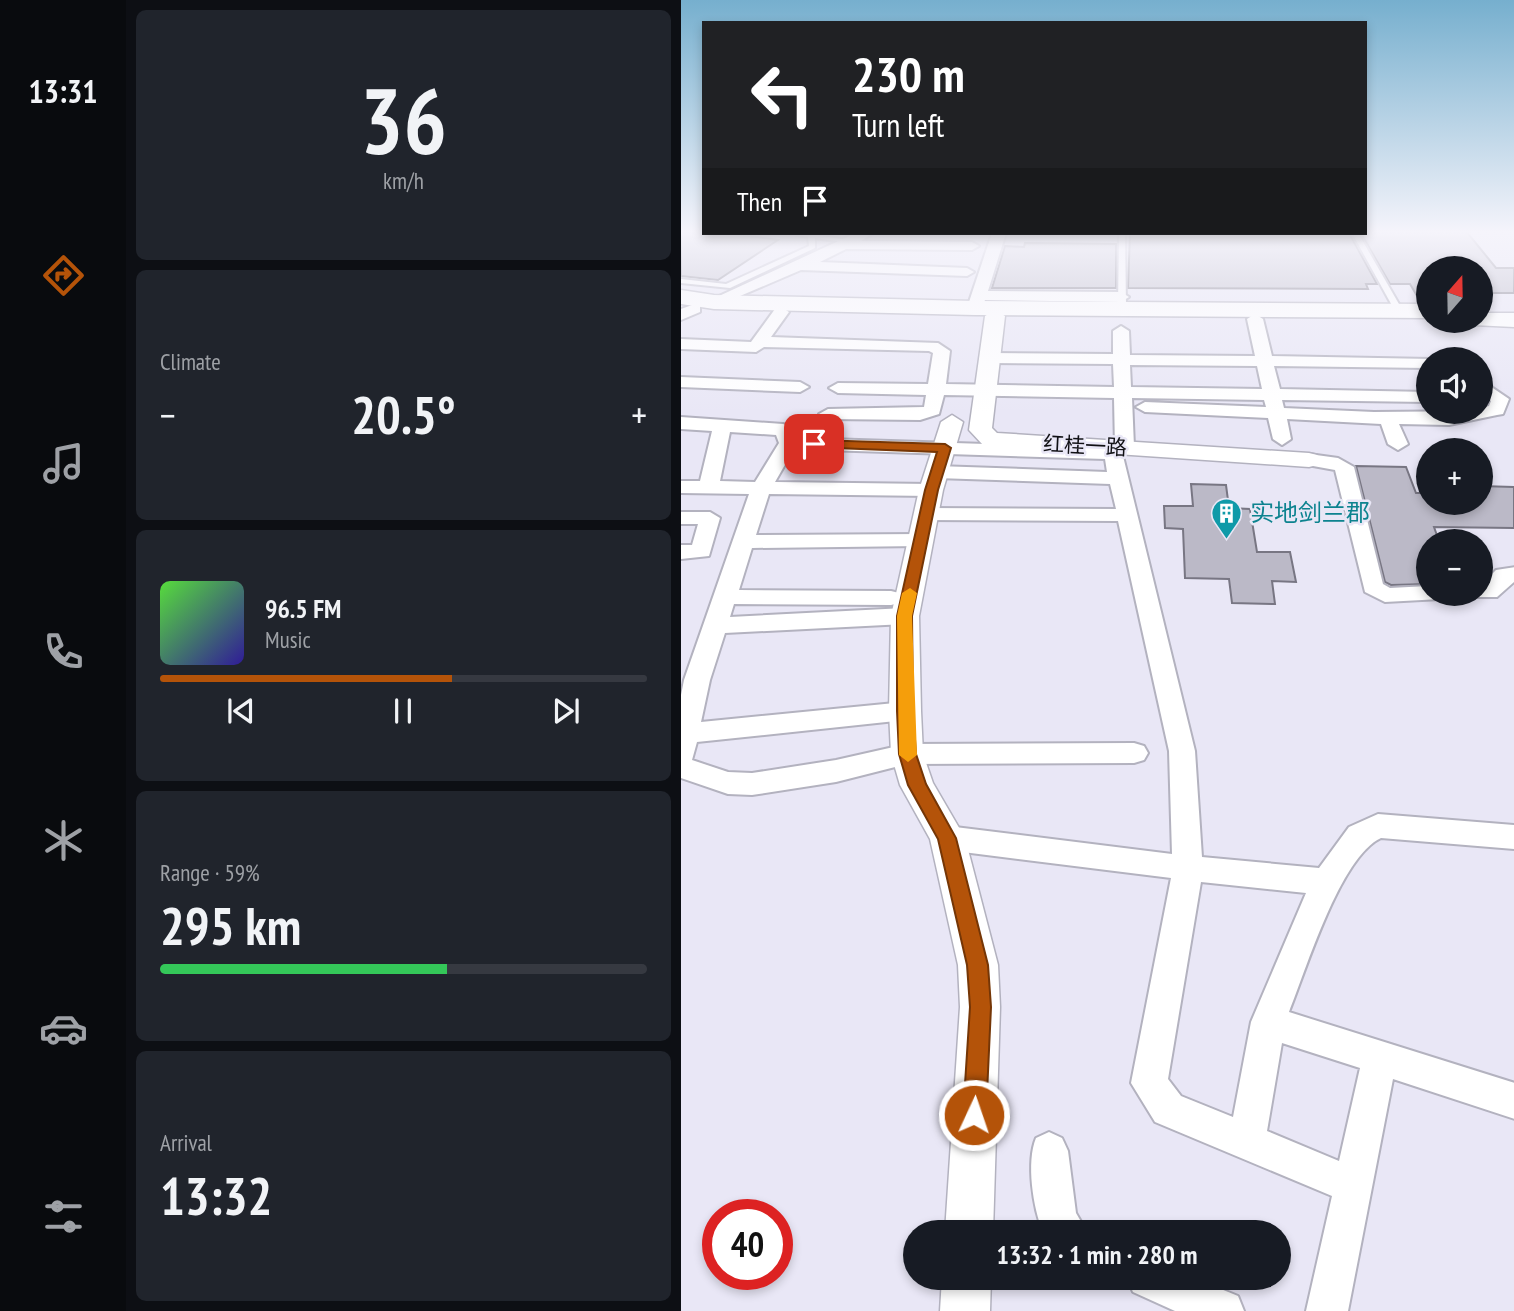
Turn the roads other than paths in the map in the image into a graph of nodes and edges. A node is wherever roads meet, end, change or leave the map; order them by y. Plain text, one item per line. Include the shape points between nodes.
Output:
1 (723, 292) edge
2 (986, 292) edge
3 (1122, 292) edge
4 (1388, 292) edge
5 (690, 306) edge
6 (983, 307) junction
7 (1399, 311) junction
8 (781, 312) junction
9 (1416, 312) edge
10 (1493, 312) edge
11 (1514, 312) edge
12 (1122, 313) junction
13 (1255, 319) junction
14 (1416, 320) edge
15 (1493, 320) edge
16 (1514, 320) edge
17 (759, 342) junction
18 (681, 344) edge
19 (881, 345) junction
20 (735, 346) junction
21 (990, 358) junction
22 (1120, 360) junction
23 (1264, 362) junction
24 (1416, 363) edge
25 (1416, 379) edge
26 (681, 382) edge
27 (704, 382) junction
28 (800, 387) dead end
29 (838, 388) dead end
30 (867, 388) junction
31 (936, 388) junction
32 (986, 390) junction
33 (1271, 393) junction
34 (1366, 396) junction
35 (1416, 397) edge
36 (1123, 398) junction
37 (827, 414) dead end
38 (1275, 415) junction
39 (1381, 417) junction
40 (1416, 418) edge
41 (681, 423) edge
42 (722, 426) junction
43 (1282, 439) dead end
44 (788, 443) junction
45 (1399, 444) dead end
46 (1124, 447) junction
47 (1309, 460) joint
48 (935, 481) junction
49 (681, 487) edge
50 (709, 487) junction
51 (761, 489) junction
52 (1127, 515) junction
53 (681, 519) edge
54 (743, 542) junction
55 (681, 552) edge
56 (1514, 574) edge
57 (1493, 587) edge
58 (1416, 594) edge
59 (725, 597) junction
60 (898, 607) junction
61 (715, 626) junction
62 (905, 711) junction
63 (683, 745) edge
64 (1134, 753) dead end
65 (907, 754) junction
66 (681, 767) edge
67 (1514, 837) edge
68 (947, 838) junction
69 (1188, 868) junction
70 (1326, 882) junction
71 (1268, 1023) junction
72 (1379, 1059) junction
73 (1514, 1101) edge
74 (1247, 1141) junction
75 (1049, 1151) dead end
76 (1352, 1185) junction
77 (970, 1220) edge
78 (1058, 1220) edge
79 (966, 1290) edge
80 (1175, 1290) edge
81 (965, 1311) edge
82 (1223, 1311) edge
83 (1327, 1311) edge

1 - 5 street
2 - 6 street
3 - 12 lane
4 - 7 lane
5 - 6 main road
5 - 8 main road
6 - 8 main road
6 - 12 main road
6 - 13 main road
6 - 21 street, 红桂一路
7 - 9 main road
7 - 12 main road
8 - 17 street
10 - 11 main road
12 - 22 street
13 - 14 main road
13 - 23 street
15 - 16 main road
17 - 19 street
17 - 20 street via 756,347
18 - 20 street
19 - 30 street
19 - 31 street via 932,346 942,352
20 - 27 street
21 - 22 street
21 - 32 street, 红桂一路
22 - 23 street
22 - 36 street
23 - 24 street
23 - 33 street
25 - 34 street via 1360,383
26 - 27 street
27 - 28 street
29 - 30 street
30 - 31 street
31 - 32 street
31 - 37 street via 932,410 920,415
32 - 36 street
32 - 46 street, 红桂一路 via 980,430 991,440
33 - 34 street
33 - 36 street
33 - 38 street
34 - 35 street
34 - 39 street
36 - 38 street
36 - 46 street
38 - 39 street
38 - 43 street
39 - 40 street
39 - 45 street
41 - 42 street
42 - 44 street via 783,430
42 - 50 street
44 - 48 street
44 - 51 street
46 - 47 street, 红桂一路
47 - 58 street via 1344,467 1373,587 1386,595
48 - 51 street
48 - 52 street
48 - 52 street via 1113,453
48 - 54 street
48 - 60 street
49 - 50 street
50 - 51 street
51 - 54 street
52 - 69 street via 1182,751
53 - 55 street via 710,518 701,551
54 - 59 street
56 - 57 street via 1504,575
59 - 60 street
59 - 61 street
60 - 61 street
60 - 62 street
61 - 63 street via 689,709
62 - 63 street
62 - 65 street
64 - 65 street
65 - 66 street via 836,771 752,783 728,783
65 - 68 street via 917,785
67 - 70 street via 1379,826 1359,835
68 - 69 street
68 - 77 street via 978,965
69 - 70 street
69 - 74 street via 1149,1083 1168,1109
70 - 71 street
71 - 72 street
71 - 74 street
72 - 73 street
72 - 76 street
74 - 76 street
75 - 78 street
76 - 83 street
79 - 81 street
80 - 82 street

